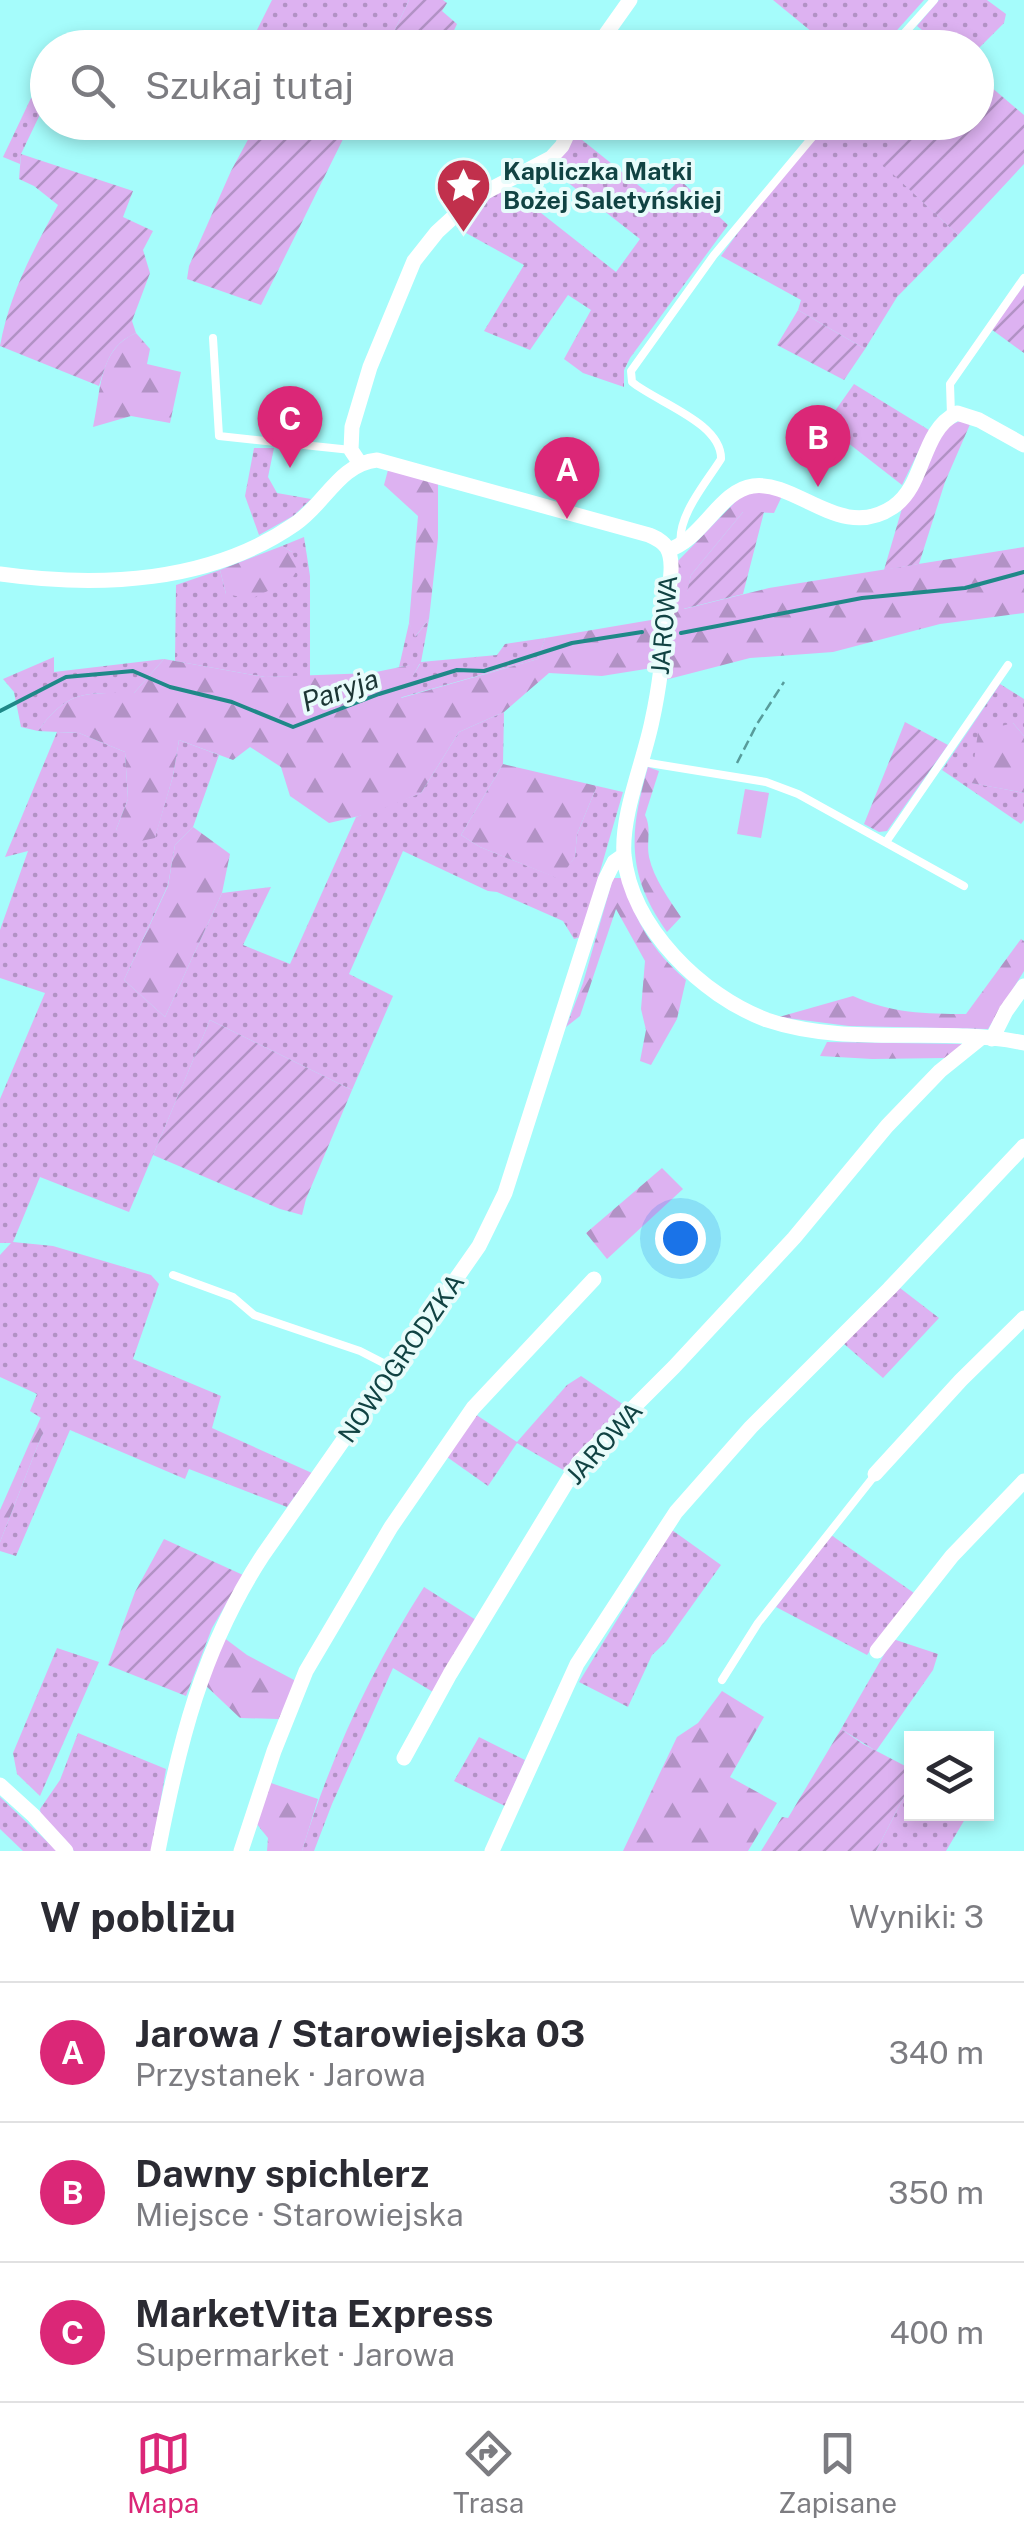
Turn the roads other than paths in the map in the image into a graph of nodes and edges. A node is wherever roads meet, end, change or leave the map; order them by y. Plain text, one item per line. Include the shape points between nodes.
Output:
1 (630, 0) edge
2 (934, 0) edge
3 (609, 30) edge
4 (908, 30) edge
5 (565, 140) edge
6 (810, 140) edge
7 (1024, 278) edge
8 (213, 338) dead end
9 (951, 416) junction
10 (1024, 445) edge
11 (355, 456) junction
12 (674, 548) junction
13 (0, 574) edge
14 (1008, 665) dead end
15 (643, 762) junction
16 (886, 842) junction
17 (624, 855) junction
18 (964, 886) dead end
19 (1024, 986) edge
20 (986, 1038) junction
21 (1024, 1043) edge
22 (1024, 1146) edge
23 (173, 1275) dead end
24 (594, 1279) dead end
25 (1024, 1318) edge
26 (393, 1368) junction
27 (875, 1474) joint
28 (1024, 1480) edge
29 (877, 1651) dead end
30 (722, 1680) dead end
31 (404, 1758) dead end
32 (0, 1785) edge
33 (66, 1851) edge
34 (158, 1851) edge
35 (242, 1851) edge
36 (492, 1851) edge

1 - 3 street
2 - 4 lane
5 - 11 street via 550,158 474,198 414,261 370,367 352,427
6 - 12 lane via 714,255 631,371 632,382 711,431 721,448
7 - 9 lane via 950,384
8 - 11 lane via 219,436
9 - 10 street via 967,414
9 - 12 street via 938,427 910,489 890,510 841,514 754,486 734,495
11 - 12 street, JAROWA via 649,534
11 - 13 street via 296,524 198,566 119,581
12 - 15 street, JAROWA via 662,666
14 - 16 lane
15 - 16 lane via 766,782
15 - 17 street, JAROWA
16 - 18 lane
17 - 20 street, JAROWA via 664,947 748,1012 815,1032
17 - 26 street, NOWOGRODZKA via 606,880 505,1193 470,1260
19 - 20 street
20 - 21 street, JAROWA
20 - 31 street, JAROWA via 940,1071 886,1126 794,1238 579,1462
22 - 36 street via 676,1512 577,1664
23 - 26 lane
24 - 35 street via 474,1408 392,1527 306,1671
25 - 27 street
26 - 34 street, NOWOGRODZKA via 246,1581 218,1638 189,1709
27 - 30 lane via 758,1623
28 - 29 street
32 - 33 street

